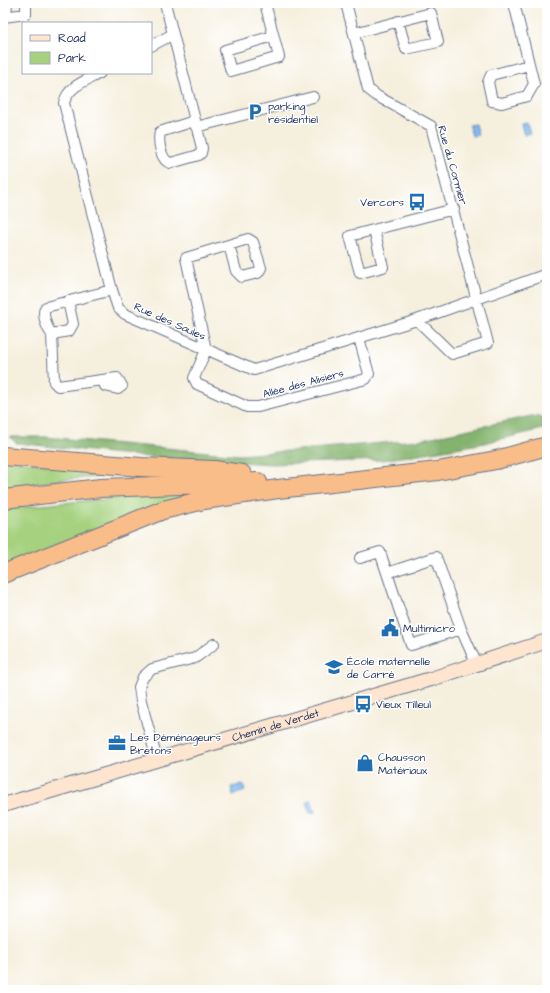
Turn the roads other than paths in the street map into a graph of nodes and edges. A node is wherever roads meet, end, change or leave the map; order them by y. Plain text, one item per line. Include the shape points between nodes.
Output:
1 (7, 3) edge
2 (26, 3) edge
3 (165, 3) edge
4 (265, 3) edge
5 (346, 3) edge
6 (514, 3) edge
7 (5, 17) edge
8 (398, 21) junction
9 (354, 33) junction
10 (173, 34) junction
11 (273, 36) junction
12 (152, 45) edge
13 (529, 65) junction
14 (98, 74) edge
15 (313, 97) dead end
16 (195, 124) junction
17 (454, 209) junction
18 (374, 230) dead end
19 (229, 245) dead end
20 (547, 274) edge
21 (112, 290) junction
22 (477, 298) junction
23 (68, 302) junction
24 (417, 320) junction
25 (52, 334) junction
26 (359, 338) junction
27 (206, 350) junction
28 (103, 381) dead end
29 (547, 446) edge
30 (3, 449) edge
31 (3, 456) edge
32 (50, 459) junction
33 (387, 476) junction
34 (293, 480) junction
35 (3, 499) edge
36 (360, 558) dead end
37 (387, 573) junction
38 (3, 574) edge
39 (461, 629) junction
40 (547, 641) edge
41 (214, 644) dead end
42 (477, 665) junction
43 (157, 760) junction
44 (3, 805) edge

1 - 7 street
2 - 7 street via 26,14
3 - 10 street
4 - 11 street
5 - 9 street, Rue du Cormier
6 - 13 street
8 - 8 street via 406,50 438,42 431,13
8 - 9 street
9 - 17 street, Rue du Cormier via 368,89 431,126
10 - 12 street
10 - 16 street
11 - 11 street via 225,50 231,71 279,57
13 - 13 street via 491,75 488,82 492,101 502,103 527,96 534,84
14 - 21 street, Rue des Saules via 72,88 66,94 64,103
15 - 16 street
16 - 16 street via 201,153 167,162 158,138 160,132
17 - 18 street
17 - 22 street, Rue du Cormier
19 - 27 street via 186,258
20 - 22 street, Rue des Saules
21 - 23 street
21 - 27 street, Rue des Saules via 118,308 125,314
22 - 24 street, Rue des Saules
22 - 24 street via 488,343 452,354
23 - 25 street via 73,324 69,331
23 - 25 street via 44,309
24 - 26 street, Rue des Saules
25 - 28 street via 54,382 58,386
26 - 27 street, Rue des Saules via 254,370
26 - 27 street, Allée des Alisiers via 369,374 366,379 258,407 247,407 197,384 194,378
29 - 33 highway via 496,460 438,471
30 - 32 highway
31 - 32 highway
32 - 34 highway via 214,470
33 - 34 highway
33 - 38 highway via 204,500 163,510
34 - 35 highway via 101,488
36 - 37 street via 380,552
37 - 39 street via 436,557
37 - 39 street via 411,645
39 - 42 street
40 - 42 street, Chemin de Verdet
41 - 43 street via 195,658 152,669 143,677 139,687 141,701
42 - 43 street, Chemin de Verdet
43 - 44 street, Chemin de Verdet

